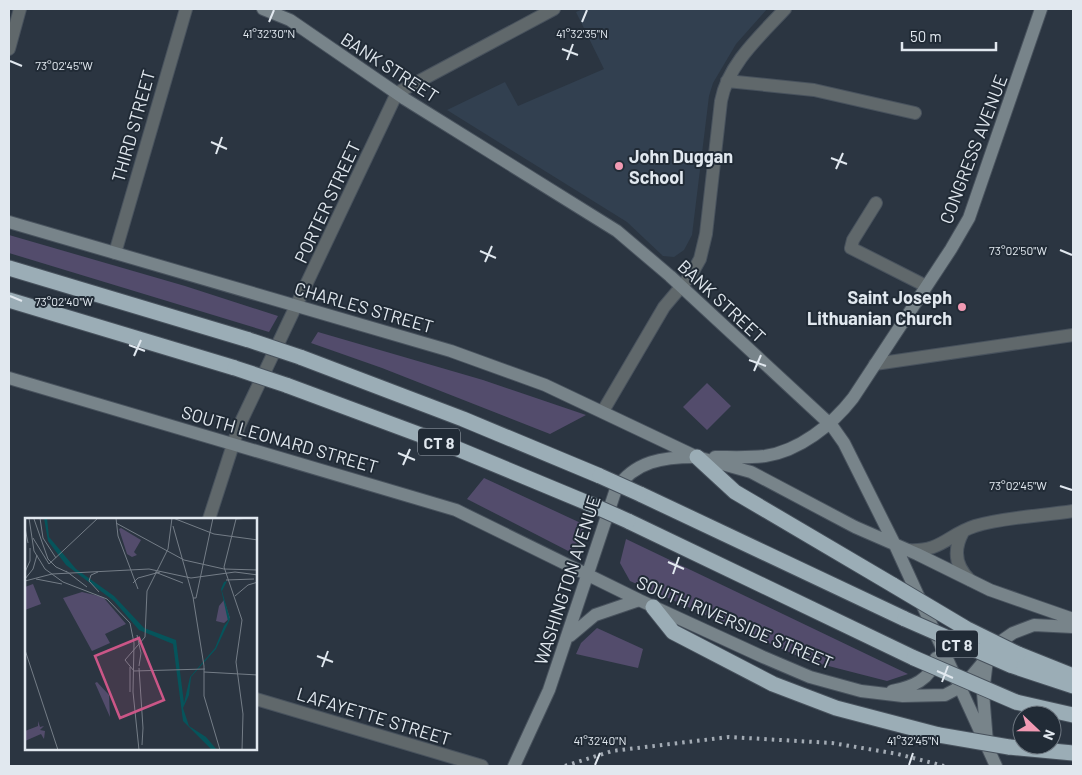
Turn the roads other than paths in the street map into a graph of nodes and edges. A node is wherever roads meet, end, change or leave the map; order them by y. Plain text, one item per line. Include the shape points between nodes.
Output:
1 (20, 9) edge
2 (186, 9) edge
3 (263, 9) edge
4 (554, 9) edge
5 (784, 9) edge
6 (1041, 9) edge
7 (9, 49) edge
8 (727, 81) junction
9 (397, 93) junction
10 (914, 113) dead end
11 (876, 203) dead end
12 (9, 222) edge
13 (115, 253) junction
14 (9, 268) edge
15 (681, 286) junction
16 (926, 286) junction
17 (9, 300) edge
18 (297, 306) junction
19 (1073, 335) edge
20 (875, 364) junction
21 (9, 378) edge
22 (603, 411) junction
23 (828, 423) junction
24 (233, 443) junction
25 (697, 457) junction
26 (1073, 511) edge
27 (209, 518) edge
28 (963, 532) junction
29 (901, 548) junction
30 (588, 575) junction
31 (971, 582) junction
32 (639, 600) junction
33 (653, 607) junction
34 (1073, 619) edge
35 (1073, 627) edge
36 (938, 640) junction
37 (564, 647) junction
38 (989, 655) junction
39 (1014, 659) junction
40 (1073, 676) edge
41 (1073, 686) edge
42 (959, 688) junction
43 (872, 693) junction
44 (258, 700) edge
45 (1073, 715) edge
46 (988, 752) junction
47 (1073, 752) edge
48 (482, 766) edge
49 (514, 766) edge
50 (996, 766) edge

1 - 7 street
2 - 13 street, THIRD STREET
3 - 9 main road, BANK STREET via 290,20
4 - 9 street
5 - 8 street via 738,62
6 - 16 main road, CONGRESS AVENUE via 976,202 960,235
8 - 10 street via 814,90
8 - 15 street via 721,102 704,247 696,268
9 - 15 main road, BANK STREET via 608,225
9 - 18 street, PORTER STREET
11 - 16 street via 851,248
12 - 13 main road, CHARLES STREET
13 - 18 main road, CHARLES STREET
14 - 39 highway, CT 8, bridge via 249,340 454,415 640,494 905,619
15 - 22 street via 664,307
15 - 23 main road, BANK STREET
16 - 20 main road, CONGRESS AVENUE
17 - 45 highway, CT 8, bridge via 235,368 453,447 628,521 914,658 1016,702
18 - 22 main road, CHARLES STREET via 484,362
18 - 24 street, PORTER STREET
19 - 20 street
20 - 23 main road, CONGRESS AVENUE via 846,407
21 - 24 main road, SOUTH LEONARD STREET
22 - 25 main road, CHARLES STREET
23 - 25 main road, CONGRESS AVENUE via 806,441 778,453
23 - 29 main road, BANK STREET via 844,443
24 - 27 street, PORTER STREET
24 - 30 main road, SOUTH LEONARD STREET via 456,510
25 - 29 main road via 751,472
25 - 30 main road, WASHINGTON AVENUE via 653,461 634,470 623,481 612,498
25 - 39 highway, bridge via 735,492
26 - 28 street via 982,524
28 - 29 street via 932,549
28 - 31 street via 958,541 957,563
29 - 31 main road
29 - 36 main road, BANK STREET
30 - 32 main road, SOUTH RIVERSIDE STREET
30 - 37 main road, WASHINGTON AVENUE
31 - 34 main road
32 - 33 main road, SOUTH RIVERSIDE STREET
32 - 37 main road via 594,615 577,629
33 - 43 main road, SOUTH RIVERSIDE STREET via 791,669 826,682
33 - 47 highway, bridge via 673,632 773,684 836,708 939,735 1009,747
35 - 38 main road via 1046,625 1026,628 1006,637
36 - 42 main road, BANK STREET
36 - 43 main road via 934,666 926,677 903,689
37 - 49 main road, WASHINGTON AVENUE via 544,704
38 - 42 main road
38 - 46 main road via 983,693
39 - 40 highway
39 - 41 highway, CT 8
42 - 43 main road, SOUTH RIVERSIDE STREET via 938,696
42 - 46 main road, BANK STREET
44 - 48 street, LAFAYETTE STREET
46 - 50 main road, BANK STREET

